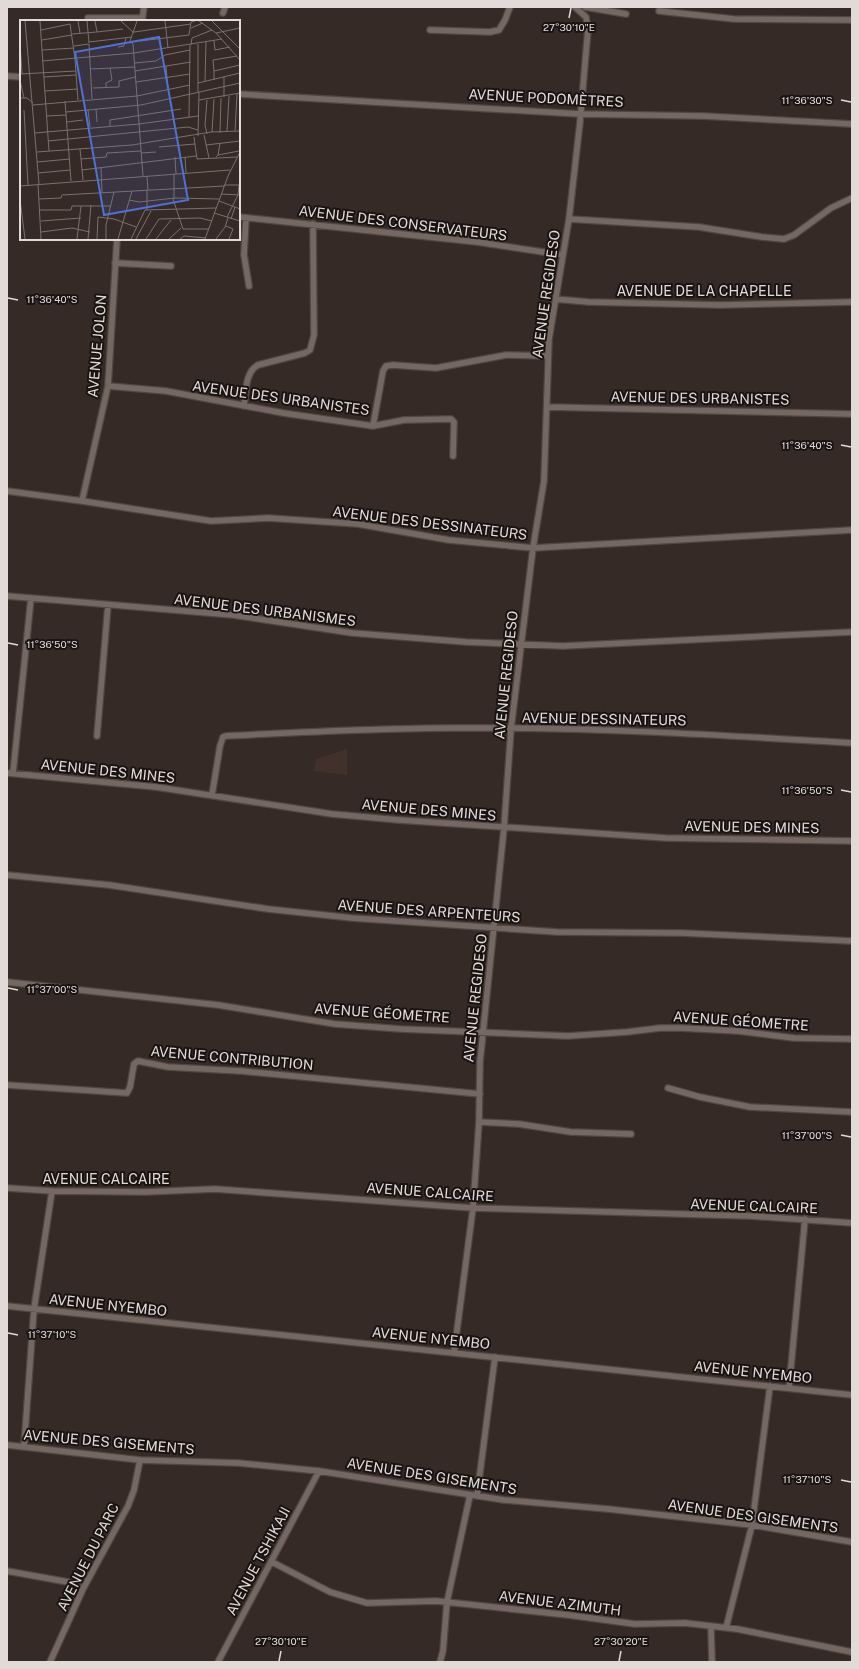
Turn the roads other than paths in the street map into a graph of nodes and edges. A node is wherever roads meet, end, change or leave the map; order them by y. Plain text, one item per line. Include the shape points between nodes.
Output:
1 (144, 7) edge
2 (226, 7) edge
3 (510, 7) edge
4 (574, 7) edge
5 (585, 7) edge
6 (659, 11) dead end
7 (223, 13) dead end
8 (626, 14) dead end
9 (88, 18) dead end
10 (142, 19) edge
11 (852, 20) edge
12 (430, 30) dead end
13 (7, 76) edge
14 (20, 77) edge
15 (240, 94) edge
16 (580, 114) junction
17 (852, 124) edge
18 (852, 198) edge
19 (240, 217) edge
20 (246, 218) junction
21 (569, 219) junction
22 (313, 224) junction
23 (117, 240) edge
24 (563, 255) junction
25 (115, 263) junction
26 (171, 266) dead end
27 (249, 286) dead end
28 (555, 299) junction
29 (852, 302) edge
30 (548, 356) junction
31 (108, 386) junction
32 (244, 406) junction
33 (548, 407) junction
34 (852, 414) edge
35 (373, 426) junction
36 (453, 456) dead end
37 (7, 491) edge
38 (82, 500) junction
39 (852, 530) edge
40 (533, 548) junction
41 (7, 596) edge
42 (31, 598) junction
43 (108, 605) junction
44 (852, 632) edge
45 (521, 645) junction
46 (511, 729) junction
47 (97, 736) dead end
48 (852, 743) edge
49 (10, 773) edge
50 (212, 795) junction
51 (504, 828) junction
52 (852, 841) edge
53 (7, 875) edge
54 (494, 928) junction
55 (852, 941) edge
56 (7, 982) edge
57 (482, 1031) junction
58 (852, 1040) edge
59 (7, 1085) edge
60 (668, 1088) dead end
61 (480, 1094) junction
62 (852, 1112) edge
63 (479, 1122) junction
64 (631, 1134) dead end
65 (7, 1188) edge
66 (52, 1192) junction
67 (473, 1208) junction
68 (804, 1218) junction
69 (852, 1223) edge
70 (7, 1306) edge
71 (34, 1309) junction
72 (454, 1353) junction
73 (494, 1357) junction
74 (770, 1386) junction
75 (789, 1388) junction
76 (852, 1395) edge
77 (7, 1445) edge
78 (24, 1447) junction
79 (140, 1460) junction
80 (319, 1471) junction
81 (470, 1495) junction
82 (477, 1496) junction
83 (752, 1525) junction
84 (852, 1542) edge
85 (272, 1562) junction
86 (7, 1572) edge
87 (83, 1589) junction
88 (447, 1602) junction
89 (711, 1627) junction
90 (726, 1628) junction
91 (852, 1652) edge
92 (50, 1662) edge
93 (218, 1662) edge
94 (440, 1662) edge
95 (712, 1662) edge

1 - 10 street
2 - 7 street
3 - 12 street via 499,30
4 - 16 street, AVENUE REGIDESO via 586,18 588,29
5 - 8 street
6 - 11 street via 721,18
9 - 10 street
13 - 14 street
15 - 16 street, AVENUE PODOMÈTRES
16 - 17 street, AVENUE PODOMÈTRES via 703,116
16 - 21 street, AVENUE REGIDESO
18 - 21 street via 831,208 794,235 784,239 699,227
19 - 20 street, AVENUE DES CONSERVATEURS
20 - 22 street, AVENUE DES CONSERVATEURS
20 - 27 street via 244,255
21 - 24 street, AVENUE REGIDESO
22 - 24 street, AVENUE DES CONSERVATEURS via 477,242
22 - 32 street via 312,344 305,353 253,367
23 - 25 street, AVENUE JOLON
24 - 28 street, AVENUE REGIDESO
25 - 26 street
25 - 31 street, AVENUE JOLON
28 - 29 street, AVENUE DE LA CHAPELLE via 720,305
28 - 30 street, AVENUE REGIDESO
30 - 33 street, AVENUE REGIDESO
30 - 35 street, AVENUE DES URBANISTES via 506,355 436,368 389,365 383,371
31 - 32 street, AVENUE DES URBANISTES via 166,391
31 - 38 street, AVENUE JOLON
32 - 35 street, AVENUE DES URBANISTES
33 - 34 street, AVENUE DES URBANISTES
33 - 40 street, AVENUE REGIDESO via 542,500
35 - 36 street via 404,420 451,419 454,422
37 - 38 street, AVENUE DES DESSINATEURS
38 - 40 street, AVENUE DES DESSINATEURS via 211,521 268,518 358,524 449,540
39 - 40 street, AVENUE DES DESSINATEURS
40 - 45 street, AVENUE REGIDESO
41 - 42 street, AVENUE DES URBANISMES
42 - 43 street, AVENUE DES URBANISMES
42 - 49 street
43 - 45 street, AVENUE DES URBANISMES via 233,615 352,633
43 - 47 street
44 - 45 street via 570,646
45 - 46 street, AVENUE REGIDESO
46 - 48 street, AVENUE DESSINATEURS via 703,734
46 - 50 street, AVENUE DESSINATEURS via 352,730 226,736 223,737 220,746
46 - 51 street, AVENUE REGIDESO
49 - 50 street, AVENUE DES MINES
50 - 51 street, AVENUE DES MINES via 332,814
51 - 52 street, AVENUE DES MINES via 666,838
51 - 54 street, AVENUE REGIDESO
53 - 54 street, AVENUE DES ARPENTEURS via 109,885 320,915
54 - 55 street, AVENUE DES ARPENTEURS
54 - 57 street, AVENUE REGIDESO
56 - 57 street, AVENUE GÉOMETRE via 218,1005 335,1024
57 - 58 street, AVENUE GÉOMETRE via 582,1036 681,1028 738,1031 794,1038
57 - 61 street, AVENUE REGIDESO
59 - 61 street, AVENUE CONTRIBUTION via 127,1093 133,1067 138,1061 168,1067 241,1071
60 - 62 street via 700,1098 750,1107
61 - 63 street, AVENUE REGIDESO
63 - 64 street via 520,1124 571,1132
63 - 67 street, AVENUE REGIDESO
65 - 66 street, AVENUE CALCAIRE
66 - 67 street, AVENUE CALCAIRE via 215,1189
66 - 71 street
67 - 68 street, AVENUE CALCAIRE
67 - 72 street, AVENUE REGIDESO
68 - 69 street, AVENUE CALCAIRE
68 - 75 street
70 - 71 street, AVENUE NYEMBO
71 - 72 street, AVENUE NYEMBO
71 - 78 street
72 - 73 street, AVENUE NYEMBO
73 - 74 street, AVENUE NYEMBO
73 - 82 street
74 - 75 street, AVENUE NYEMBO
74 - 83 street
75 - 76 street, AVENUE NYEMBO
77 - 78 street, AVENUE DES GISEMENTS
78 - 79 street, AVENUE DES GISEMENTS
79 - 80 street, AVENUE DES GISEMENTS via 238,1463
79 - 87 street, AVENUE DU PARC via 128,1506
80 - 81 street, AVENUE DES GISEMENTS
80 - 85 street, AVENUE TSHIKAJI
81 - 82 street, AVENUE DES GISEMENTS
81 - 88 street
82 - 83 street, AVENUE DES GISEMENTS
83 - 84 street, AVENUE DES GISEMENTS
83 - 90 street
85 - 88 street, AVENUE AZIMUTH via 330,1592 359,1602
85 - 93 street, AVENUE TSHIKAJI
86 - 87 street via 68,1582
87 - 92 street, AVENUE DU PARC
88 - 89 street, AVENUE AZIMUTH via 635,1624 670,1622
88 - 94 street
89 - 90 street, AVENUE AZIMUTH
89 - 95 street
90 - 91 street, AVENUE AZIMUTH

